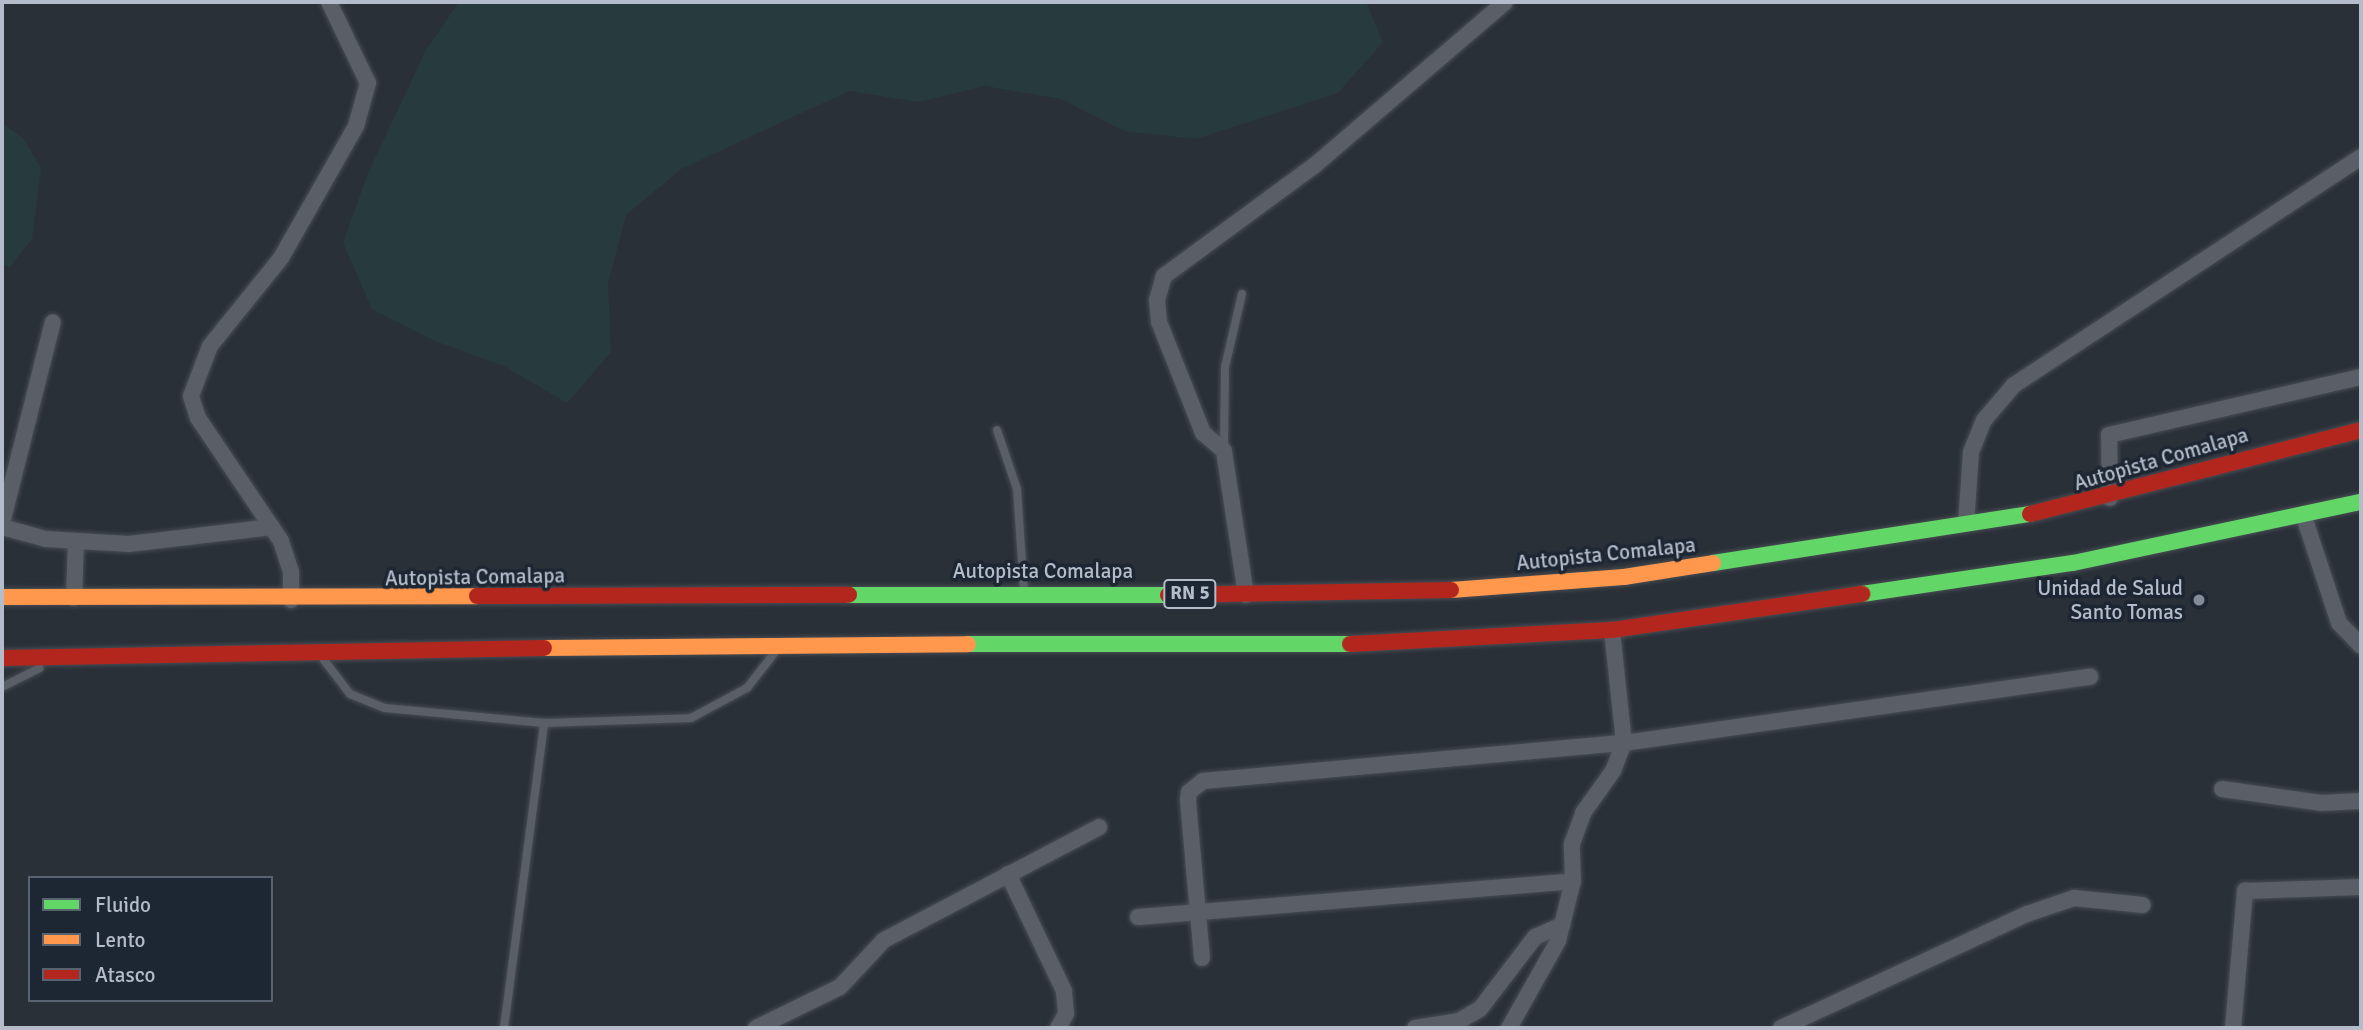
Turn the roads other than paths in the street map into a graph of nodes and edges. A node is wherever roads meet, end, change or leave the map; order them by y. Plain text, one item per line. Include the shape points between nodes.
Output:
1 (329, 2) edge
2 (1505, 2) edge
3 (2361, 157) edge
4 (1242, 294) dead end
5 (53, 322) dead end
6 (2361, 377) edge
7 (997, 430) dead end
8 (2361, 430) edge
9 (1224, 451) junction
10 (2110, 498) junction
11 (2361, 502) edge
12 (2303, 514) junction
13 (1966, 524) junction
14 (2, 525) edge
15 (272, 527) junction
16 (76, 541) junction
17 (1024, 591) junction
18 (1247, 594) junction
19 (2, 597) edge
20 (74, 598) junction
21 (291, 600) junction
22 (1612, 630) junction
23 (781, 644) junction
24 (2361, 646) edge
25 (316, 649) junction
26 (2, 657) edge
27 (58, 658) junction
28 (2090, 677) dead end
29 (2, 687) edge
30 (544, 723) junction
31 (1624, 743) junction
32 (2222, 789) dead end
33 (2361, 801) edge
34 (1099, 827) dead end
35 (1008, 874) junction
36 (1573, 881) junction
37 (2361, 887) edge
38 (2143, 905) dead end
39 (1199, 914) junction
40 (1138, 918) dead end
41 (1562, 925) junction
42 (1202, 958) dead end
43 (504, 1028) edge
44 (756, 1028) edge
45 (1058, 1028) edge
46 (1415, 1028) edge
47 (1509, 1028) edge
48 (1781, 1028) edge
49 (2233, 1028) edge

1 - 15 street via 368,83 356,126 281,258 209,346 191,396 198,418
2 - 9 street via 1315,165 1164,276 1157,300 1159,322 1203,433
3 - 13 street via 2014,385 1984,420 1971,452
4 - 9 lane via 1225,366
5 - 14 street
6 - 10 street via 2109,435
7 - 17 lane via 1017,489
8 - 10 highway, Autopista Comalapa / RN 5 via 2241,458
9 - 18 street
10 - 13 highway, Autopista Comalapa / RN 5
11 - 12 highway
12 - 22 highway via 2073,563
12 - 24 street via 2339,623
13 - 18 highway, Autopista Comalapa / RN 5 via 1624,577 1405,594
14 - 16 street
15 - 16 street via 129,544
15 - 21 street via 291,572
16 - 20 street
17 - 18 highway, Autopista Comalapa / RN 5
17 - 21 highway, Autopista Comalapa / RN 5
19 - 20 highway, Autopista Comalapa / RN 5
20 - 21 highway, Autopista Comalapa / RN 5
22 - 23 highway via 1373,644
22 - 31 street
23 - 25 highway
23 - 30 lane via 747,688 691,718
25 - 27 highway
25 - 30 lane via 350,694 385,709
26 - 27 highway
27 - 29 lane
28 - 31 street
30 - 43 lane
31 - 36 street via 1613,771 1583,813 1572,844
31 - 39 street via 1203,781 1189,792 1188,800
32 - 33 street via 2321,803
34 - 35 street
35 - 44 street via 884,940 840,987
35 - 45 street via 1064,991 1066,1014
36 - 39 street
36 - 41 street
37 - 49 street via 2245,891
38 - 48 street via 2074,898 2027,914
39 - 40 street
39 - 42 street
41 - 46 street via 1535,937 1480,1009 1459,1021
41 - 47 street

